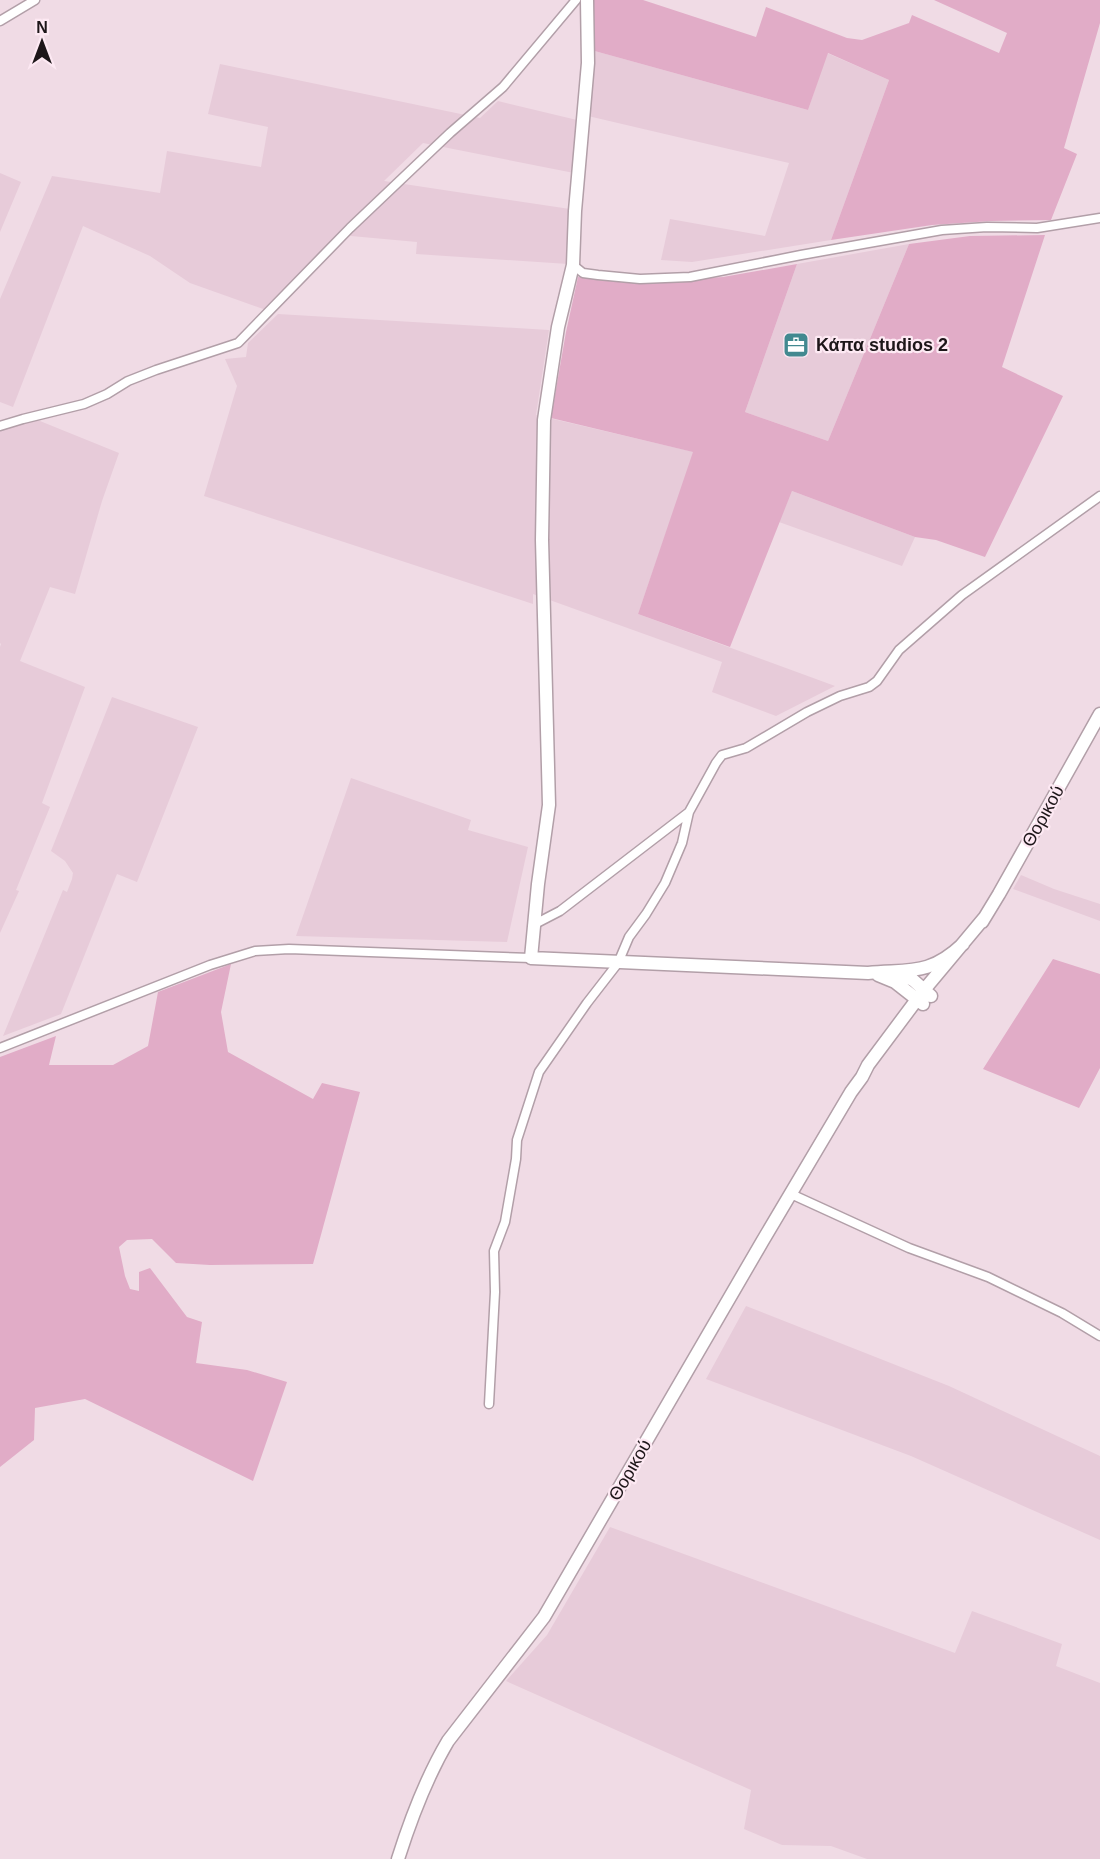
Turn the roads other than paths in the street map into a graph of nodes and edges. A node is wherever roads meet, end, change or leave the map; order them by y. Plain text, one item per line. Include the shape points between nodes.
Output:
1 (36, 0) edge
2 (576, 0) edge
3 (587, 0) edge
4 (0, 21) edge
5 (1100, 218) edge
6 (573, 265) junction
7 (0, 426) edge
8 (1100, 495) edge
9 (1100, 714) edge
10 (689, 812) junction
11 (985, 917) junction
12 (533, 925) junction
13 (963, 944) junction
14 (531, 958) junction
15 (618, 963) junction
16 (892, 972) junction
17 (868, 973) junction
18 (924, 998) junction
19 (0, 1048) edge
20 (791, 1194) junction
21 (1100, 1336) edge
22 (489, 1404) dead end
23 (398, 1859) edge

1 - 4 street
2 - 7 street via 503,87 350,228 238,343 156,369 84,404
3 - 6 main road via 588,63
5 - 6 street via 1037,228 987,226 942,230 690,277 640,279 598,275 583,273
6 - 12 main road via 558,327 544,420 542,540 549,805
8 - 10 street via 962,595 899,650 869,687 840,696 746,748 722,755
9 - 11 main road, Θορικού
10 - 12 street via 560,911
10 - 15 street via 682,843 665,883 629,937
11 - 13 main road, Θορικού
11 - 18 main road, Θορικού via 959,959
12 - 14 main road
13 - 16 main road via 931,966
13 - 18 main road, Θορικού
14 - 15 main road
14 - 19 street via 255,951
15 - 17 main road
15 - 22 street via 539,1072 517,1140 505,1222 494,1251
16 - 17 main road
16 - 18 main road via 907,976
17 - 18 main road
18 - 20 main road, Θορικού via 868,1065
20 - 21 street via 909,1248 988,1277
20 - 23 main road, Θορικού via 544,1617 444,1749 422,1791

